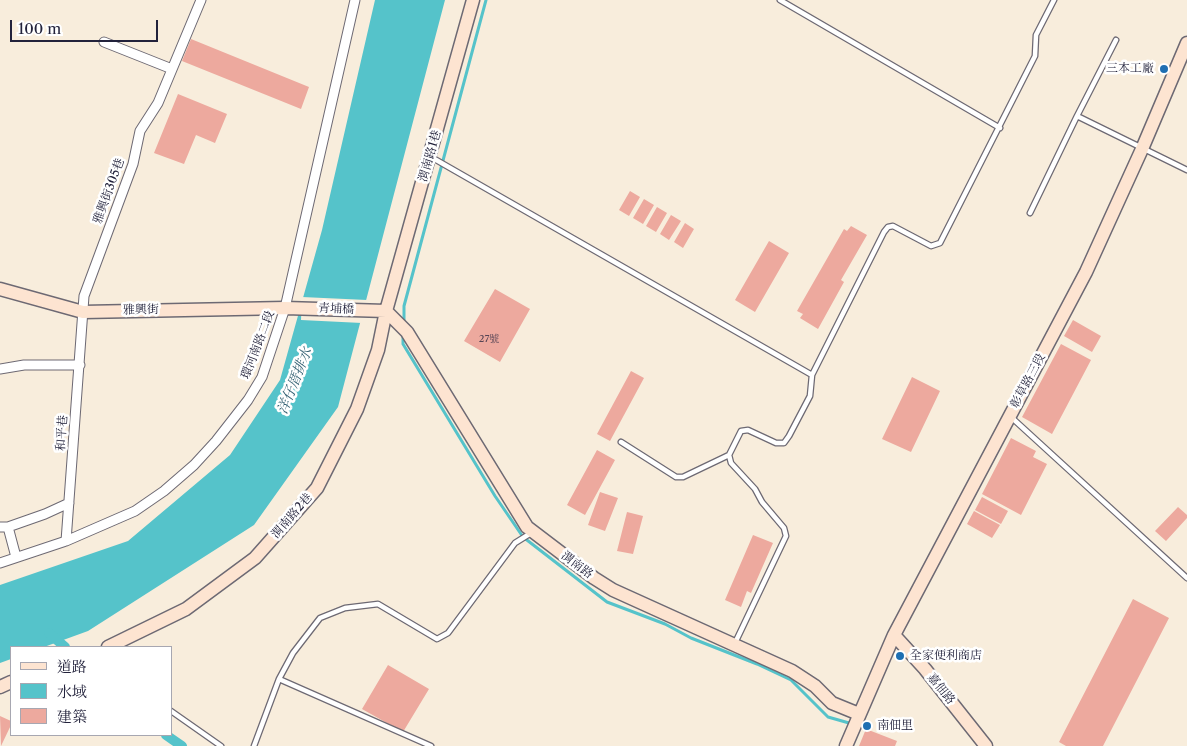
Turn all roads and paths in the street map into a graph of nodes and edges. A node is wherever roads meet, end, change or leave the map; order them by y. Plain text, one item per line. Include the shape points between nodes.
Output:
1 (200, 0) edge
2 (355, 0) edge
3 (473, 0) edge
4 (780, 0) edge
5 (1054, 0) edge
6 (1116, 40) dead end
7 (104, 42) dead end
8 (1187, 43) edge
9 (172, 69) junction
10 (1077, 116) junction
11 (1000, 128) junction
12 (1142, 149) junction
13 (430, 156) junction
14 (1187, 170) edge
15 (1030, 213) dead end
16 (0, 289) edge
17 (285, 308) junction
18 (386, 311) junction
19 (84, 312) junction
20 (80, 365) junction
21 (0, 369) edge
22 (812, 375) junction
23 (1010, 416) junction
24 (621, 442) dead end
25 (729, 455) junction
26 (69, 503) junction
27 (4, 527) edge
28 (533, 532) junction
29 (66, 541) junction
30 (16, 557) junction
31 (0, 563) edge
32 (1187, 578) edge
33 (894, 635) junction
34 (110, 646) edge
35 (734, 646) junction
36 (279, 679) junction
37 (172, 712) edge
38 (859, 714) junction
39 (982, 744) edge
40 (221, 746) edge
41 (254, 746) edge
42 (431, 746) edge
43 (846, 746) edge

1 - 9 street, 雅興街305巷
2 - 17 street, 環河南路二段
3 - 13 street, 渭南路1巷
4 - 11 lane
5 - 11 lane via 1036,35 1035,56
6 - 10 lane
7 - 9 street
8 - 12 street, 彰草路三段
9 - 19 street, 雅興街305巷 via 158,104 140,131 133,164 84,296
10 - 12 lane
10 - 15 lane
11 - 22 lane via 940,243 931,246 893,226 884,232
12 - 14 lane
12 - 23 street, 彰草路三段 via 1086,272
13 - 18 street, 渭南路1巷
13 - 22 lane
16 - 19 street, 雅興街
17 - 18 street, 青埔橋
17 - 19 street, 雅興街
17 - 29 street, 環河南路二段 via 262,377 232,422 194,465 135,511
18 - 28 street, 渭南路 via 407,332
18 - 34 street, 渭南路2巷 via 378,350 357,409 317,488 255,558 186,609
19 - 20 street, 和平巷
20 - 21 street via 24,365
20 - 26 street, 和平巷
22 - 25 lane via 810,396 784,443 776,443 748,430 741,431
23 - 32 lane
23 - 33 street, 彰草路三段
24 - 25 lane via 676,477 683,477
25 - 35 lane via 731,463 784,528 786,536
26 - 27 street
26 - 29 street, 和平巷
27 - 30 street
28 - 35 street, 渭南路 via 613,590
28 - 36 lane via 516,543 448,633 437,639 378,604 346,608 320,618 293,652
29 - 30 street, 環河南路二段
30 - 31 street, 環河南路二段
33 - 38 street, 彰草路三段
33 - 39 street, 嘉佃路 via 925,669
35 - 38 street, 渭南路 via 792,671 815,686 832,703
36 - 41 lane
36 - 42 lane
37 - 40 lane
38 - 43 street, 彰草路三段

